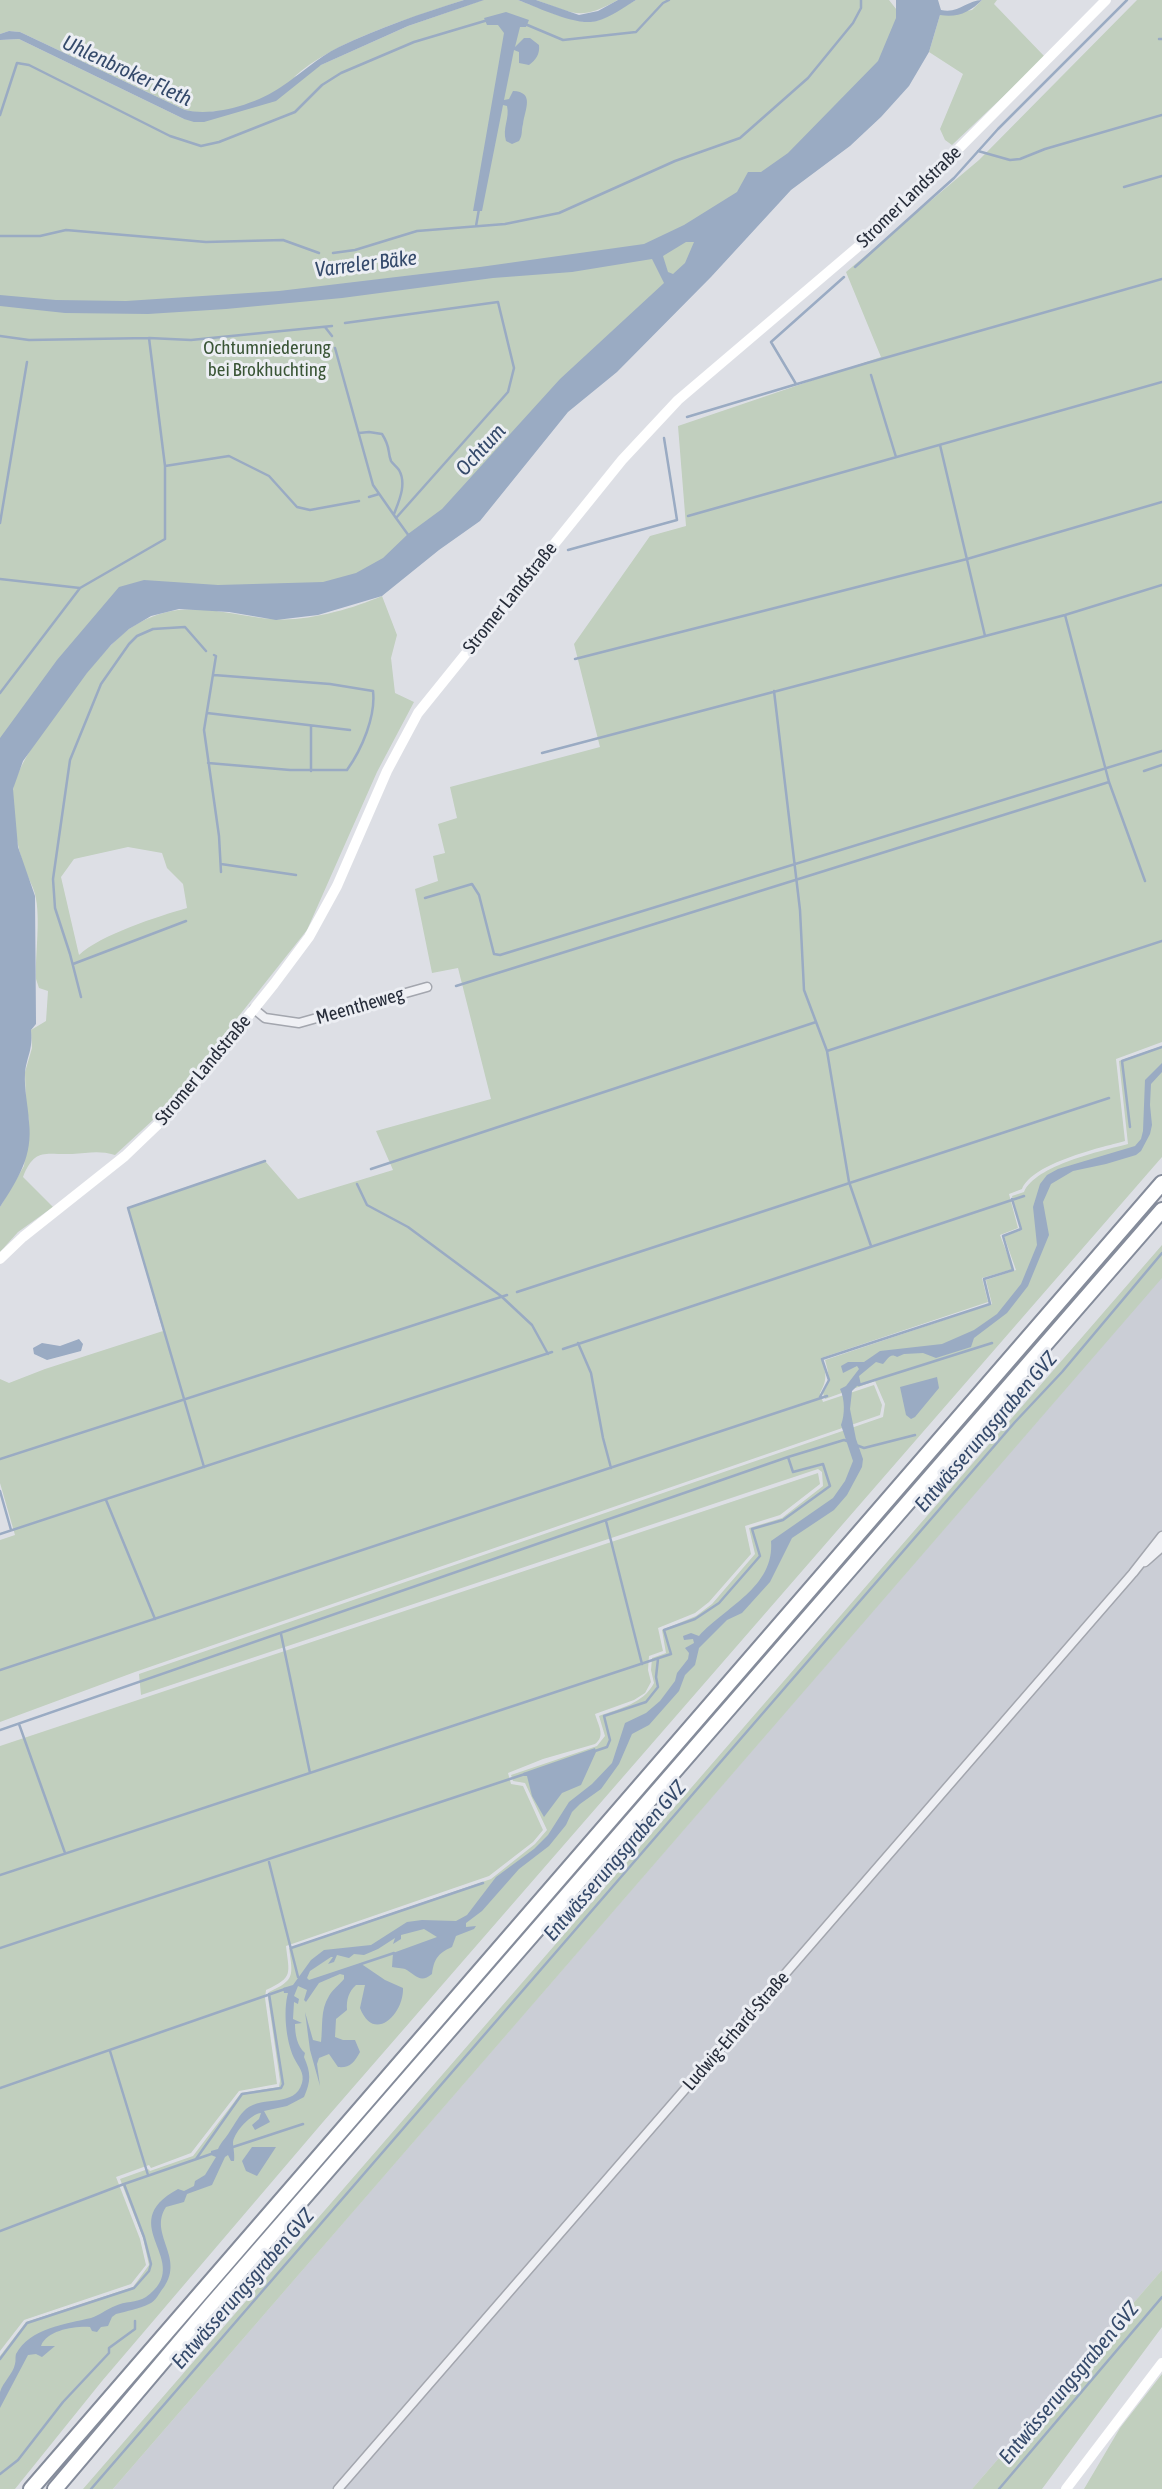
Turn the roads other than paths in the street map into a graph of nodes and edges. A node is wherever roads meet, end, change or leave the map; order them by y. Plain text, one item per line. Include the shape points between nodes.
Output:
1 (1106, 0) edge
2 (427, 986) dead end
3 (254, 1009) junction
4 (1162, 1183) edge
5 (1162, 1210) edge
6 (0, 1259) edge
7 (1162, 1536) edge
8 (1162, 1547) edge
9 (1133, 1573) junction
10 (1162, 2363) edge
11 (31, 2489) edge
12 (55, 2489) edge
13 (338, 2489) edge
14 (1066, 2489) edge

1 - 3 main road, Stromer Landstraße via 880,228 678,400 622,460 424,704 392,761 324,911
2 - 3 street, Meentheweg via 299,1023 265,1018
3 - 6 main road, Stromer Landstraße via 172,1111
4 - 11 highway
5 - 12 highway
7 - 9 street, Ludwig-Erhard-Straße
8 - 9 street, Ludwig-Erhard-Straße
9 - 13 street, Ludwig-Erhard-Straße
10 - 14 main road

